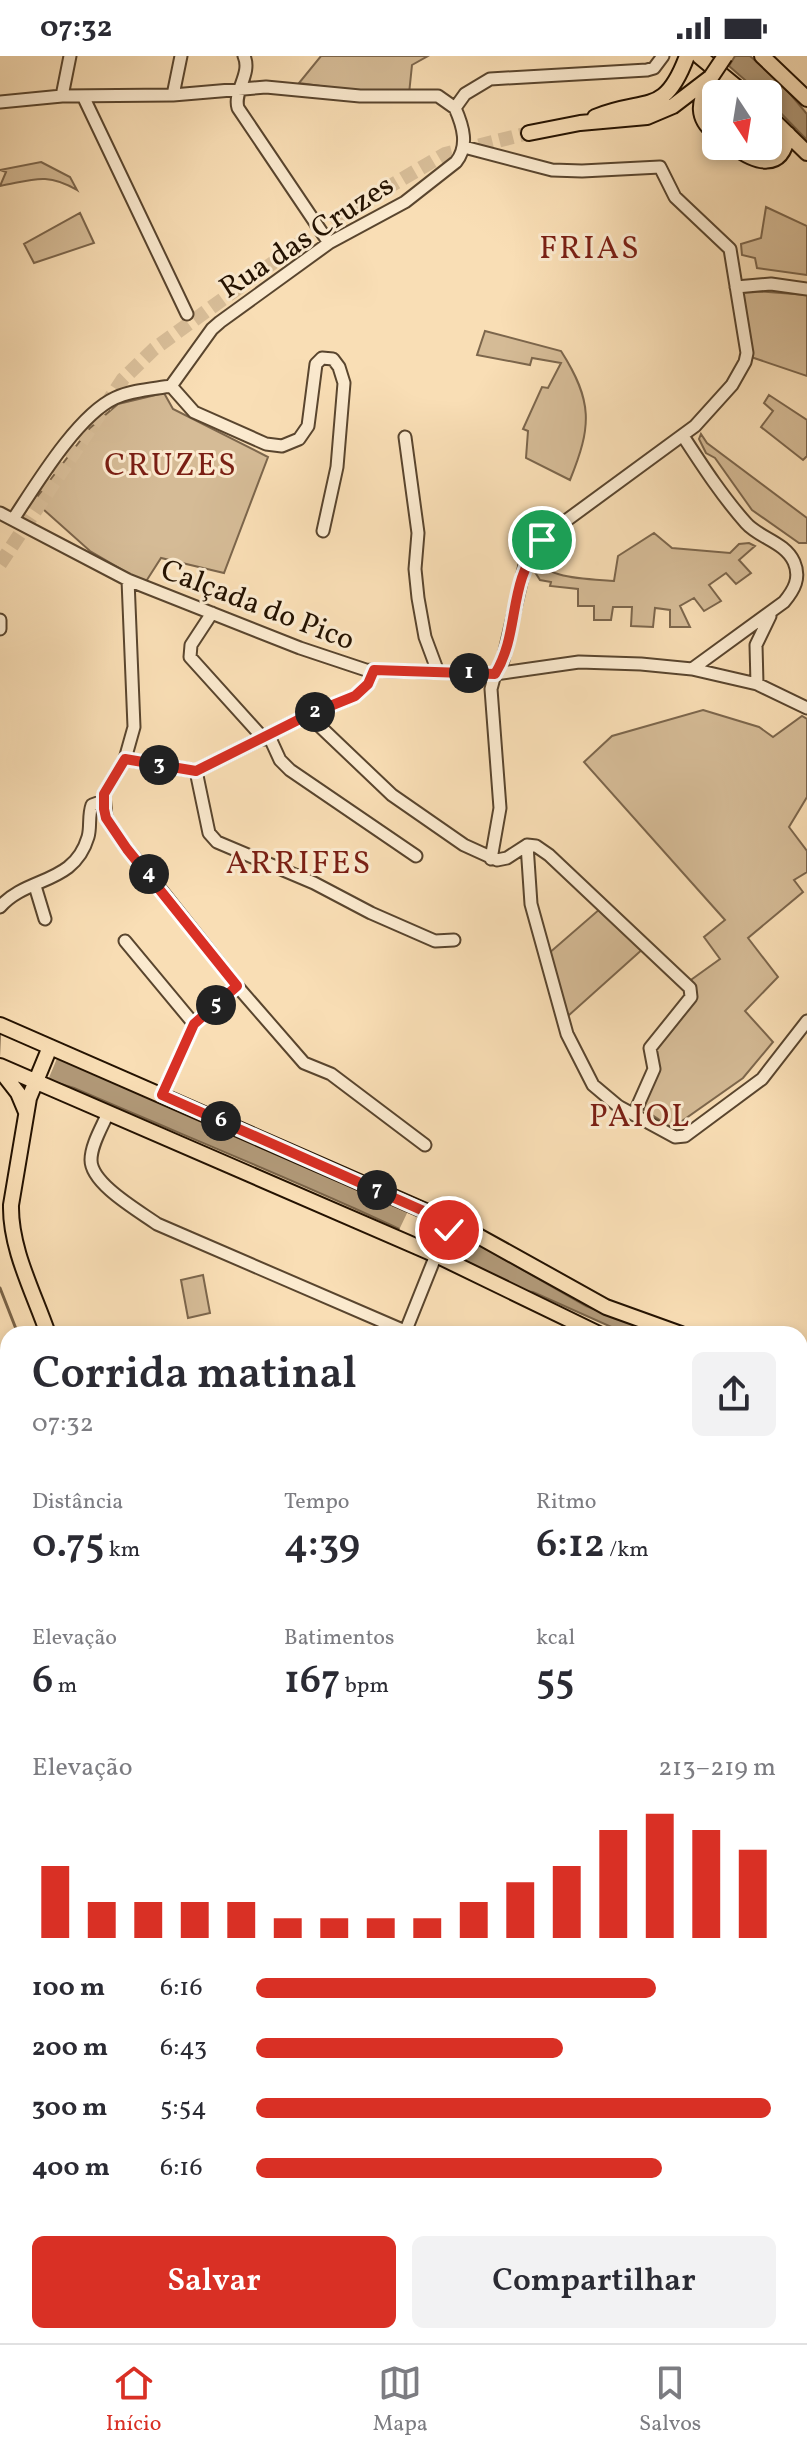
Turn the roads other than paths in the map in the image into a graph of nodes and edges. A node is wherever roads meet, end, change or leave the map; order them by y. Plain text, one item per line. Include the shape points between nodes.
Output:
1 (70, 56) edge
2 (181, 56) edge
3 (244, 56) edge
4 (663, 56) edge
5 (687, 56) edge
6 (699, 56) edge
7 (725, 56) edge
8 (762, 56) edge
9 (711, 77) junction
10 (710, 80) edge
11 (728, 80) edge
12 (241, 90) junction
13 (173, 95) junction
14 (62, 96) junction
15 (83, 96) junction
16 (702, 96) edge
17 (807, 99) edge
18 (0, 102) edge
19 (455, 108) junction
20 (702, 118) edge
21 (580, 123) junction
22 (782, 128) edge
23 (529, 133) tunnel mouth
24 (788, 134) junction
25 (464, 147) junction
26 (782, 150) edge
27 (807, 153) edge
28 (329, 243) junction
29 (736, 287) junction
30 (807, 289) edge
31 (187, 314) dead end
32 (171, 386) junction
33 (683, 436) junction
34 (405, 437) dead end
35 (0, 513) edge
36 (14, 518) junction
37 (323, 531) dead end
38 (778, 545) junction
39 (765, 554) dead end
40 (128, 580) junction
41 (772, 612) junction
42 (212, 613) junction
43 (0, 620) edge
44 (0, 629) edge
45 (692, 669) junction
46 (374, 670) junction
47 (438, 672) junction
48 (495, 674) junction
49 (757, 684) junction
50 (807, 708) edge
51 (308, 715) junction
52 (266, 738) junction
53 (125, 759) junction
54 (196, 771) junction
55 (103, 801) junction
56 (527, 845) junction
57 (416, 856) dead end
58 (491, 859) junction
59 (0, 885) edge
60 (35, 886) junction
61 (4, 902) edge
62 (45, 919) dead end
63 (454, 940) dead end
64 (125, 941) dead end
65 (237, 986) junction
66 (807, 1021) edge
67 (194, 1024) junction
68 (0, 1025) edge
69 (50, 1047) junction
70 (0, 1068) edge
71 (35, 1080) junction
72 (162, 1095) junction
73 (26, 1112) junction
74 (108, 1113) junction
75 (634, 1114) junction
76 (425, 1145) dead end
77 (453, 1224) junction
78 (436, 1255) junction
79 (45, 1326) edge
80 (391, 1326) edge
81 (410, 1326) edge
82 (582, 1326) edge
83 (659, 1326) edge

1 - 14 street
2 - 13 street
3 - 12 street
4 - 19 street via 647,70 490,79 465,94
5 - 21 main road via 667,95
6 - 11 main road
7 - 9 main road, bridge
8 - 17 main road
9 - 10 main road
9 - 21 main road via 661,113
12 - 13 street
12 - 19 street via 438,96
12 - 28 street via 238,108
13 - 15 street
14 - 15 street
14 - 18 street
15 - 31 street
16 - 20 main road
19 - 25 street
21 - 23 main road
22 - 24 main road
24 - 26 main road
24 - 27 main road
25 - 28 street, Rua das Cruzes via 456,162 405,202
25 - 29 street via 552,170 660,167 675,197 730,249
28 - 32 street, Rua das Cruzes via 212,329
29 - 30 street
29 - 33 street via 745,362 732,385
32 - 36 street via 113,399 87,419
32 - 37 street via 194,412 282,446 299,439 308,426 316,364 322,358 333,359 344,383 337,467
33 - 38 street via 747,524
33 - 48 street via 556,528 530,556
34 - 47 street via 418,533 418,598
35 - 36 street, Calçada do Pico
36 - 40 street, Calçada do Pico
38 - 39 street
38 - 41 street via 792,558 797,578 794,590
40 - 42 street, Calçada do Pico
40 - 53 street via 134,727
41 - 45 street
41 - 49 street via 756,645
42 - 46 street, Calçada do Pico
42 - 52 street via 191,645 190,657
43 - 44 street
45 - 48 street, Calçada do Pico via 579,662
45 - 49 street, Calçada do Pico
46 - 47 street, Calçada do Pico
46 - 51 street via 355,696
47 - 48 street, Calçada do Pico
48 - 58 street via 491,689 500,808
49 - 50 street, Calçada do Pico
51 - 52 street
51 - 58 street via 392,795
52 - 54 street
52 - 57 street via 290,770
53 - 54 street
53 - 55 street
54 - 63 street via 209,833 217,842 435,941
55 - 60 street via 92,805 88,836 76,858 64,872
55 - 65 street via 106,818 127,849
56 - 58 street via 507,858
56 - 75 street via 531,904 567,1034 593,1085
56 - 75 street via 540,848 688,985 691,997 650,1048 654,1069
59 - 61 street
60 - 61 street
60 - 62 street
64 - 67 street
65 - 67 street
65 - 76 street via 304,1063 331,1074
66 - 75 street via 762,1079 695,1131 675,1137
67 - 72 street
68 - 69 main road
69 - 71 main road
69 - 72 main road
70 - 71 main road
70 - 73 main road
71 - 73 main road
71 - 74 main road
72 - 77 main road
73 - 79 main road via 10,1220
74 - 78 main road
74 - 80 street via 91,1162 121,1199 157,1224
77 - 78 main road
77 - 83 main road via 606,1307
78 - 81 street
78 - 82 main road

